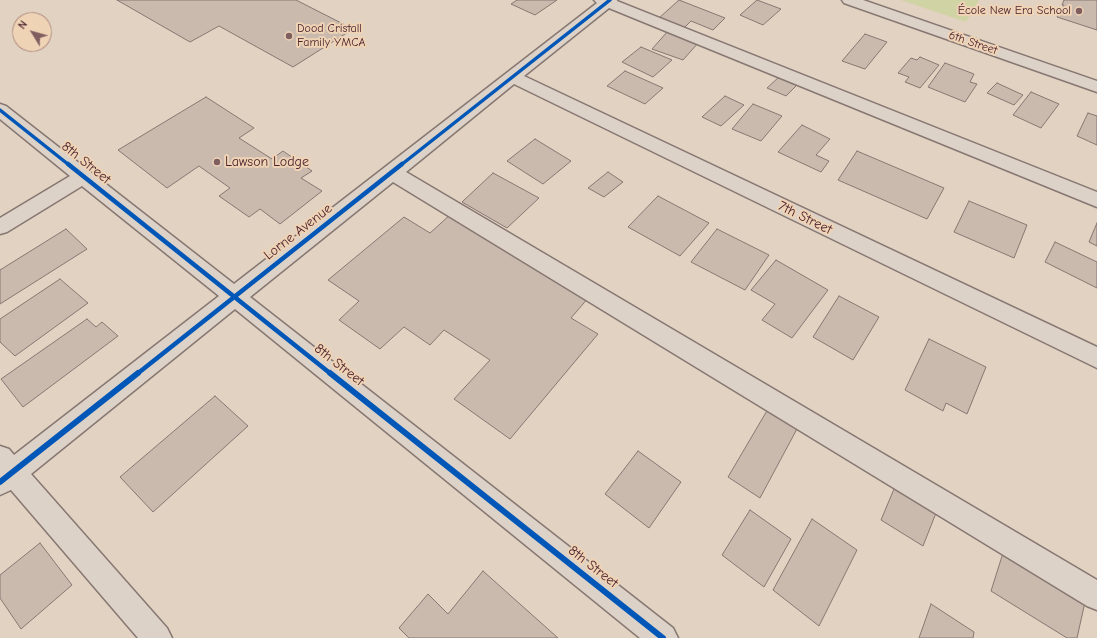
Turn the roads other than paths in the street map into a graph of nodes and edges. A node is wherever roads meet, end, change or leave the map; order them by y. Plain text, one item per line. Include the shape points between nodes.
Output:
1 (849, 0) edge
2 (606, 1) edge
3 (512, 77) junction
4 (1097, 87) edge
5 (0, 110) edge
6 (392, 172) junction
7 (84, 176) junction
8 (1097, 200) edge
9 (0, 227) edge
10 (234, 297) junction
11 (1097, 358) edge
12 (4, 471) edge
13 (1097, 596) edge
14 (157, 638) edge
15 (663, 638) edge

1 - 4 street, 6th Street
2 - 3 street, Lorne Avenue
2 - 8 street
3 - 6 street, Lorne Avenue
3 - 11 street, 7th Street
5 - 7 street, 8th Street
6 - 10 street, Lorne Avenue
6 - 13 street
7 - 9 street
7 - 10 street, 8th Street
10 - 12 street, Lorne Avenue
10 - 15 street, 8th Street
12 - 14 street

